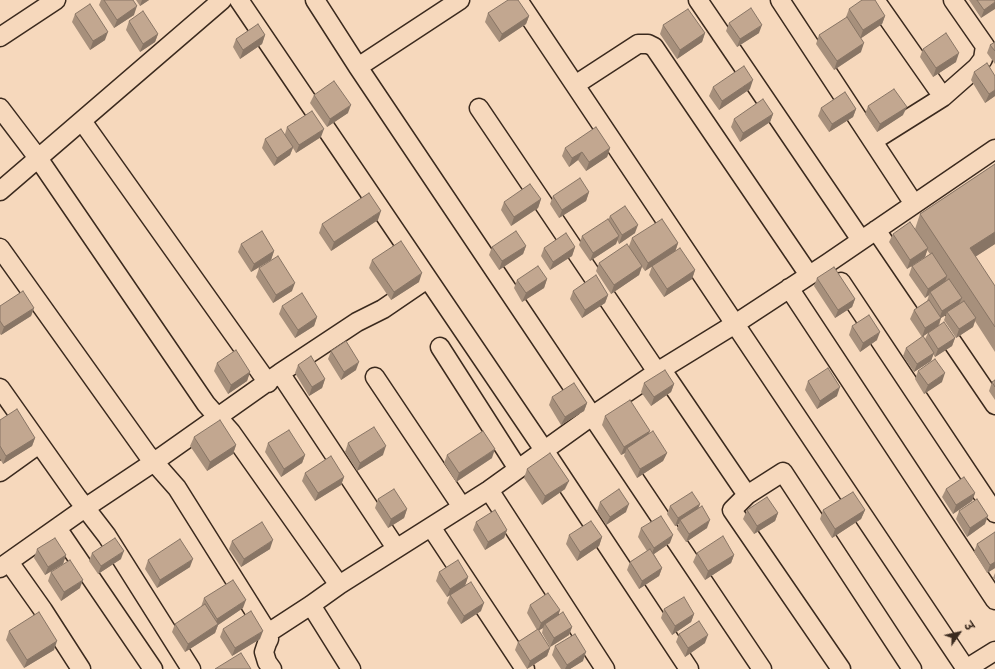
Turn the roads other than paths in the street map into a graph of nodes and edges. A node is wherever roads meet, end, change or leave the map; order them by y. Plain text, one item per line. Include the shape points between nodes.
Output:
1 (56, 0) edge
2 (222, 0) edge
3 (239, 0) edge
4 (460, 0) edge
5 (518, 0) edge
6 (698, 0) edge
7 (780, 0) edge
8 (875, 0) edge
9 (953, 0) edge
10 (322, 2) edge
11 (0, 37) edge
12 (358, 67) junction
13 (575, 85) junction
14 (943, 97) junction
15 (0, 108) edge
16 (479, 108) dead end
17 (82, 121) junction
18 (873, 141) junction
19 (995, 149) edge
20 (38, 158) junction
21 (0, 191) edge
22 (914, 204) junction
23 (876, 230) junction
24 (861, 240) junction
25 (0, 248) edge
26 (828, 262) junction
27 (809, 275) junction
28 (428, 279) junction
29 (789, 288) junction
30 (735, 324) junction
31 (440, 347) dead end
32 (660, 371) junction
33 (274, 378) junction
34 (375, 378) dead end
35 (0, 388) edge
36 (995, 405) edge
37 (592, 416) junction
38 (218, 417) junction
39 (39, 444) junction
40 (544, 450) junction
41 (154, 462) junction
42 (518, 469) junction
43 (0, 472) edge
44 (488, 490) junction
45 (746, 495) junction
46 (462, 507) junction
47 (85, 508) junction
48 (995, 513) edge
49 (58, 528) junction
50 (431, 528) junction
51 (396, 548) junction
52 (5, 565) edge
53 (339, 585) junction
54 (995, 600) edge
55 (311, 605) junction
56 (268, 633) junction
57 (995, 651) edge
58 (81, 669) edge
59 (153, 669) edge
60 (191, 669) edge
61 (272, 669) edge
62 (351, 669) edge
63 (525, 669) edge
64 (605, 669) edge
65 (689, 669) edge
66 (762, 669) edge
67 (841, 669) edge
68 (912, 669) edge
69 (966, 669) edge

1 - 11 street
2 - 17 street
3 - 28 street
4 - 12 street
5 - 13 street
6 - 24 street
7 - 18 street
8 - 14 street
9 - 14 street via 985,46 983,59 977,67
10 - 12 street
12 - 37 street
13 - 27 street via 638,44 654,47
13 - 30 street
14 - 18 street
15 - 20 street
16 - 32 street
17 - 20 street
17 - 33 street
18 - 22 street
19 - 22 street
20 - 21 street
20 - 38 street via 206,404
22 - 23 street
23 - 24 street
23 - 36 street
24 - 26 street
25 - 41 street
26 - 27 street
26 - 48 street
27 - 29 street
28 - 33 street via 383,309 357,322
28 - 40 street
29 - 30 street
29 - 54 street
30 - 32 street
30 - 69 street
31 - 42 street
32 - 37 street
32 - 45 street
33 - 38 street
33 - 51 street
34 - 46 street
35 - 39 street
37 - 40 street
37 - 66 street
38 - 41 street
38 - 53 street
39 - 43 street
39 - 47 street
40 - 42 street
40 - 65 street
41 - 47 street
41 - 56 street via 177,488
42 - 44 street
44 - 46 street
44 - 64 street
45 - 67 street via 732,510
45 - 68 street via 783,472
46 - 50 street
47 - 49 street
47 - 60 street via 107,536
49 - 52 street
49 - 59 street
50 - 51 street
50 - 63 street
51 - 53 street
52 - 58 street via 43,610
53 - 55 street
55 - 56 street
55 - 62 street
56 - 61 street via 270,639 264,652
57 - 69 street

